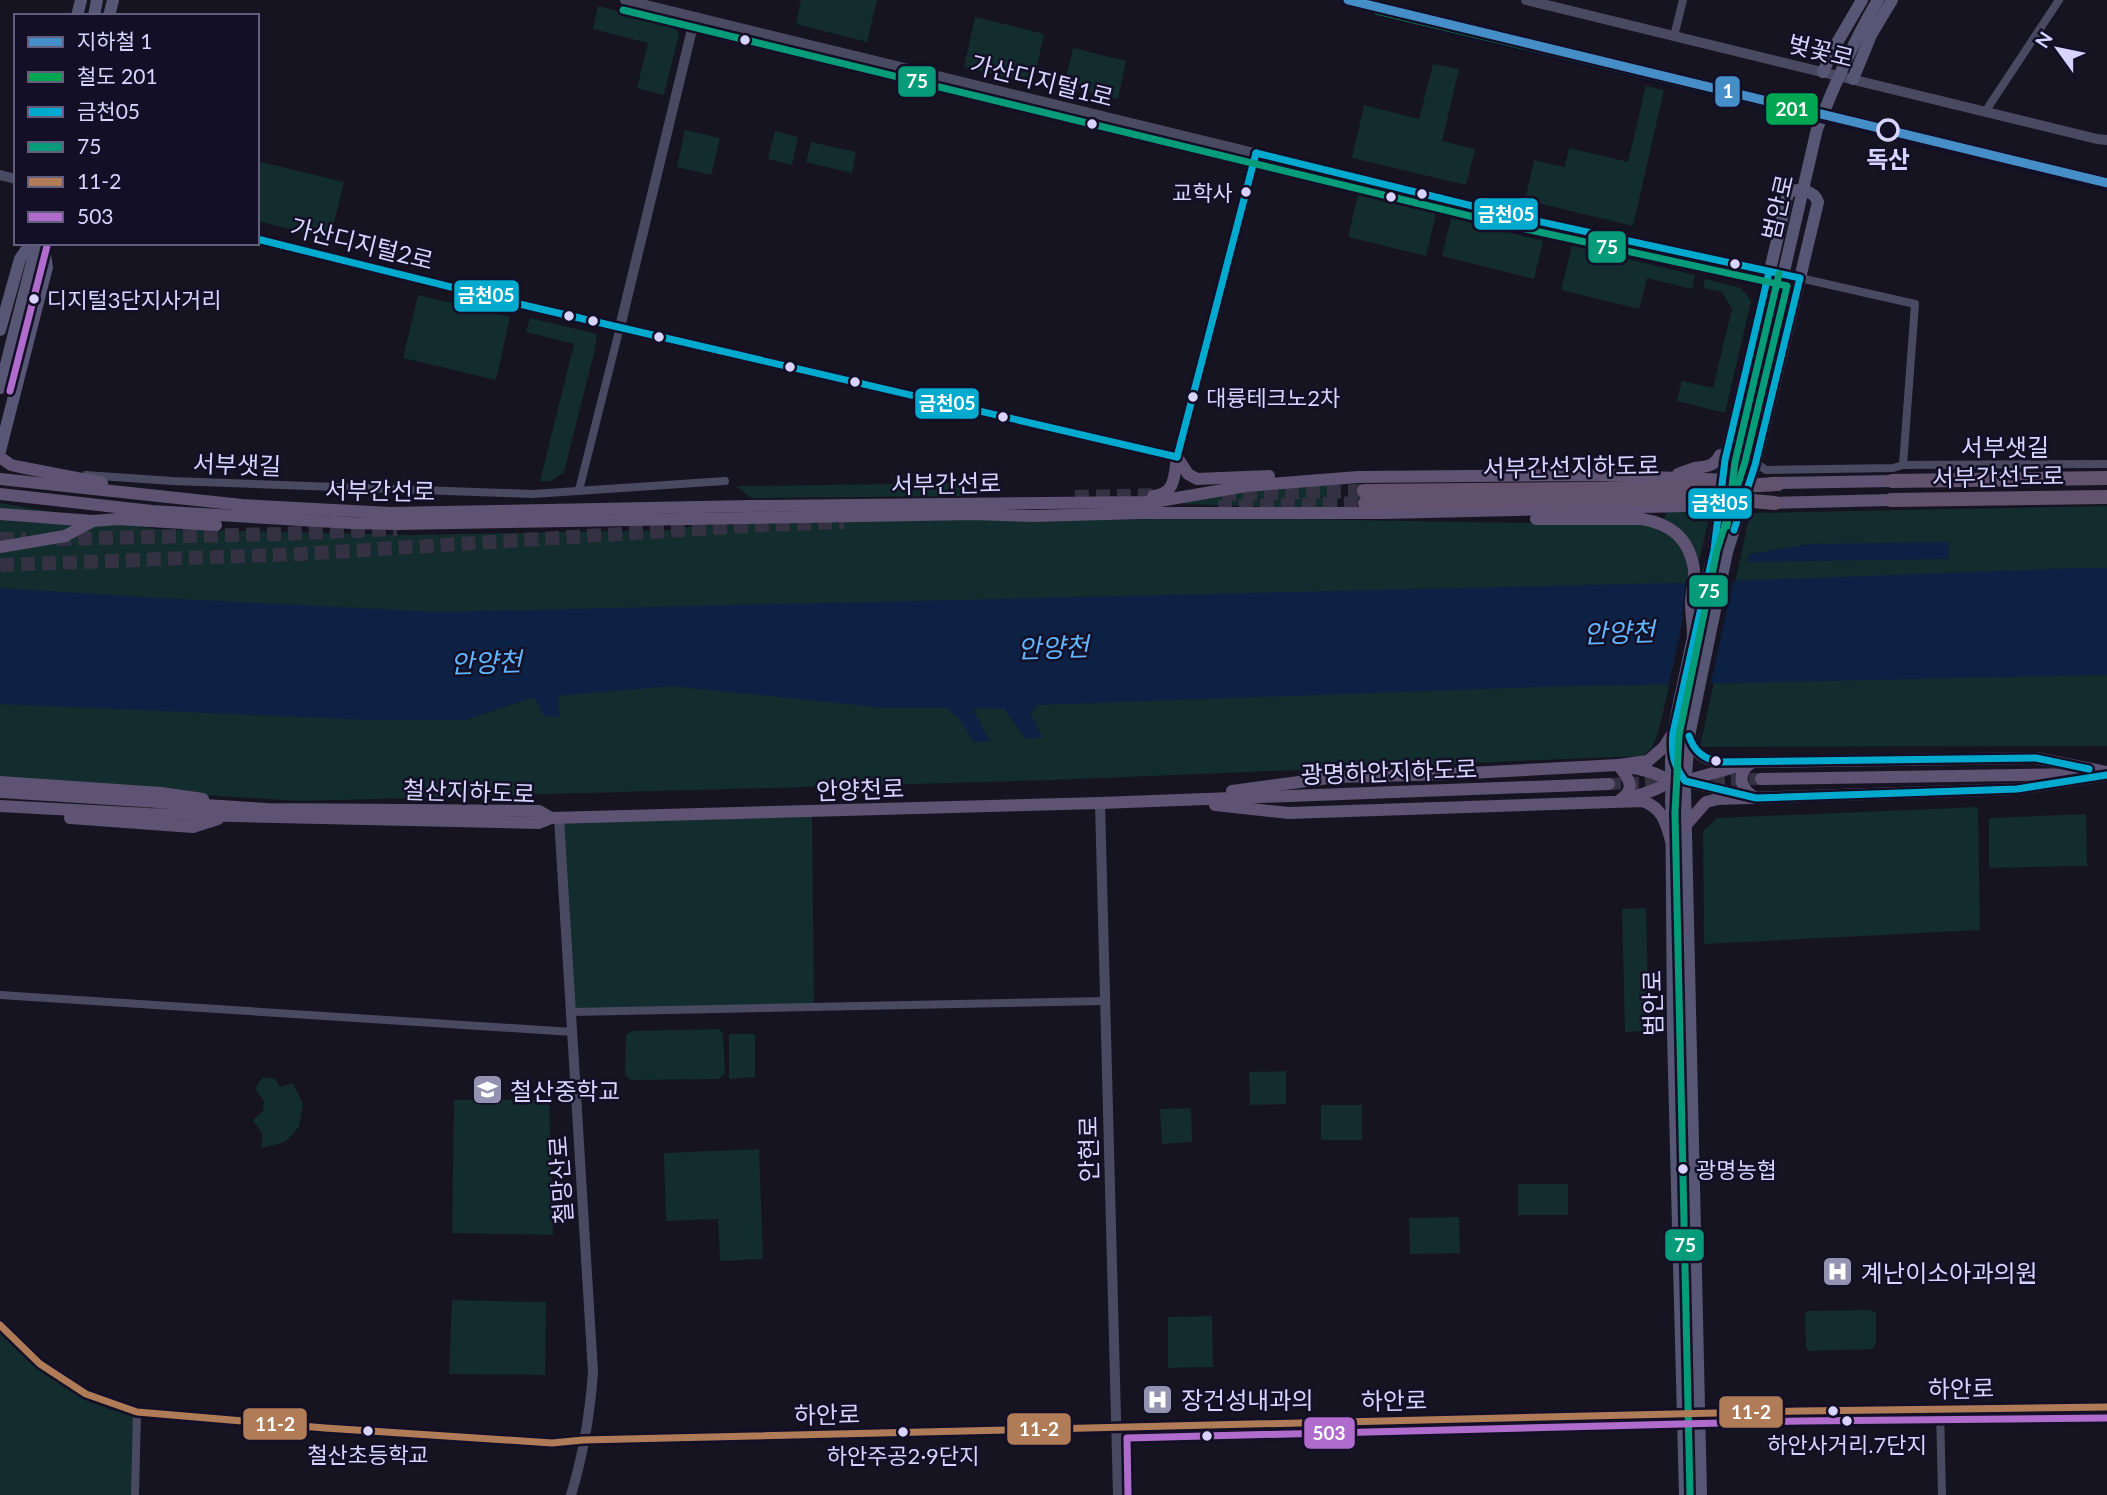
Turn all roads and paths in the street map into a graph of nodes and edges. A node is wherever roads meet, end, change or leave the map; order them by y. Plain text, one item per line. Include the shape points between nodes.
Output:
1 (625, 0) edge
2 (1526, 0) edge
3 (1683, 0) edge
4 (1862, 0) edge
5 (1878, 0) edge
6 (1892, 0) edge
7 (2059, 0) edge
8 (695, 17) junction
9 (1675, 36) junction
10 (1823, 72) junction
11 (1853, 79) junction
12 (1985, 112) junction
13 (2107, 139) edge
14 (1256, 153) junction
15 (259, 239) edge
16 (43, 245) edge
17 (33, 250) edge
18 (1769, 272) junction
19 (1800, 278) junction
20 (620, 327) junction
21 (0, 330) edge
22 (0, 388) edge
23 (0, 452) edge
24 (1720, 455) joint
25 (0, 457) edge
26 (1177, 457) junction
27 (2107, 464) edge
28 (0, 465) edge
29 (1903, 466) junction
30 (20, 467) junction
31 (1668, 478) junction
32 (2107, 478) edge
33 (0, 479) edge
34 (1321, 479) junction
35 (725, 481) dead end
36 (1892, 481) joint
37 (1778, 484) junction
38 (579, 490) junction
39 (0, 494) edge
40 (2107, 497) edge
41 (188, 499) junction
42 (1891, 500) joint
43 (1027, 503) junction
44 (1775, 503) junction
45 (1384, 513) junction
46 (0, 514) edge
47 (1727, 517) junction
48 (93, 521) junction
49 (352, 523) junction
50 (0, 547) edge
51 (1714, 550) junction
52 (1727, 552) junction
53 (1693, 636) junction
54 (1672, 733) junction
55 (1689, 736) junction
56 (1749, 763) junction
57 (1618, 765) junction
58 (2107, 774) edge
59 (1761, 779) tunnel mouth
60 (0, 782) edge
61 (1609, 784) tunnel mouth
62 (1676, 785) junction
63 (0, 792) edge
64 (1756, 798) junction
65 (1170, 800) junction
66 (1618, 801) junction
67 (1100, 803) junction
68 (0, 806) edge
69 (228, 811) junction
70 (0, 813) edge
71 (555, 818) junction
72 (1685, 826) junction
73 (1671, 841) junction
74 (0, 995) edge
75 (1105, 1001) junction
76 (571, 1012) junction
77 (572, 1032) junction
78 (0, 1325) edge
79 (2107, 1407) edge
80 (1940, 1409) junction
81 (137, 1412) junction
82 (1699, 1413) junction
83 (1683, 1414) junction
84 (1116, 1428) junction
85 (583, 1440) junction
86 (135, 1495) edge
87 (572, 1495) edge
88 (1118, 1495) edge
89 (1685, 1495) edge
90 (1701, 1495) edge
91 (1942, 1495) edge

1 - 8 street, 가산디지털1로
2 - 9 street, 벚꽃로
3 - 9 street
4 - 10 main road
5 - 47 main road, 범안로, bridge via 1851,46 1817,129
6 - 11 main road
7 - 12 street
8 - 14 street, 가산디지털1로
8 - 20 street
9 - 10 street, 벚꽃로
10 - 11 street, 벚꽃로
11 - 12 street, 벚꽃로
12 - 13 street, 벚꽃로
14 - 18 street, 가산디지털1로
14 - 26 street
15 - 20 street, 가산디지털2로
16 - 23 main road via 47,267
17 - 21 main road via 20,259
17 - 22 main road
18 - 19 street, 가산디지털1로
18 - 19 main road via 1788,193 1797,190 1811,193 1818,202
18 - 51 main road, bridge via 1725,460
19 - 29 street via 1915,304
19 - 52 main road, bridge via 1755,465
20 - 26 street, 가산디지털2로
20 - 38 street
24 - 29 street, 서부샛길 via 1749,458 1766,470
24 - 31 main road via 1711,466
25 - 30 main road
26 - 34 main road via 1197,479
26 - 43 main road via 1171,488 1162,495
27 - 29 street, 서부샛길
28 - 30 street, 서부샛길
30 - 38 street, 서부샛길 via 172,481 533,494
30 - 41 main road
31 - 34 main road, 서부간선로
31 - 37 main road, 서부간선로
32 - 36 highway, 서부간선도로
33 - 41 main road, 서부간선로
34 - 43 main road, 서부간선로 via 1154,502
35 - 38 street, 서부샛길
36 - 37 main road, 서부간선로
37 - 44 highway, 서부간선지하도로 via 1364,497 1708,497
39 - 49 main road, 서부간선로 via 152,512
40 - 42 highway, 서부간선도로
41 - 43 main road, 서부간선로 via 390,513
42 - 44 main road, 서부간선로
44 - 45 main road, 서부간선로
45 - 49 main road, 서부간선로
45 - 53 main road via 1656,521 1677,533 1687,548 1694,570
46 - 48 main road
47 - 51 main road, 범안로, bridge
47 - 52 main road, 범안로, bridge
48 - 49 main road via 321,528
48 - 50 main road via 65,536
51 - 53 main road, 범안로
52 - 55 main road, 범안로
53 - 54 main road, 범안로
54 - 57 main road via 1658,755 1648,761
54 - 62 main road, 범안로
55 - 56 main road via 1692,746 1710,761
55 - 62 main road, 범안로 via 1687,759
56 - 58 main road via 2036,758
56 - 62 main road
56 - 64 main road via 1743,788
57 - 62 main road via 1655,772
57 - 65 main road via 1336,777
57 - 66 main road via 1630,785
58 - 59 main road
58 - 64 main road via 2017,789
60 - 69 main road via 201,798
61 - 65 main road, 광명하안지하도로
62 - 64 main road via 1693,784
62 - 66 main road
62 - 72 main road, 범안로 via 1685,803
62 - 73 main road, 범안로
63 - 69 main road, 철산지하도로
64 - 72 main road via 1706,802
65 - 66 main road via 1289,813
65 - 67 main road, 안양천로
66 - 73 main road via 1643,801 1657,808
67 - 71 main road, 안양천로
67 - 75 street, 안현로
68 - 69 main road, 철산지하도로 via 149,814
69 - 70 main road via 193,827
69 - 71 main road, 철산지하도로 via 539,823
71 - 76 street, 철망산로
72 - 82 main road, 범안로
73 - 83 main road, 범안로
74 - 77 street
75 - 76 street
75 - 84 street, 안현로
76 - 77 street, 철망산로
77 - 85 street, 철망산로 via 592,1360 591,1401
78 - 81 street, 하안로 via 40,1364 86,1394
79 - 80 street, 하안로
80 - 82 street, 하안로
80 - 91 street
81 - 85 street, 하안로 via 552,1443
81 - 86 street
82 - 83 street, 하안로
82 - 90 main road, 범안로
83 - 84 street, 하안로
83 - 89 main road, 범안로
84 - 85 street, 하안로
84 - 88 street, 안현로
85 - 87 street, 철망산로

